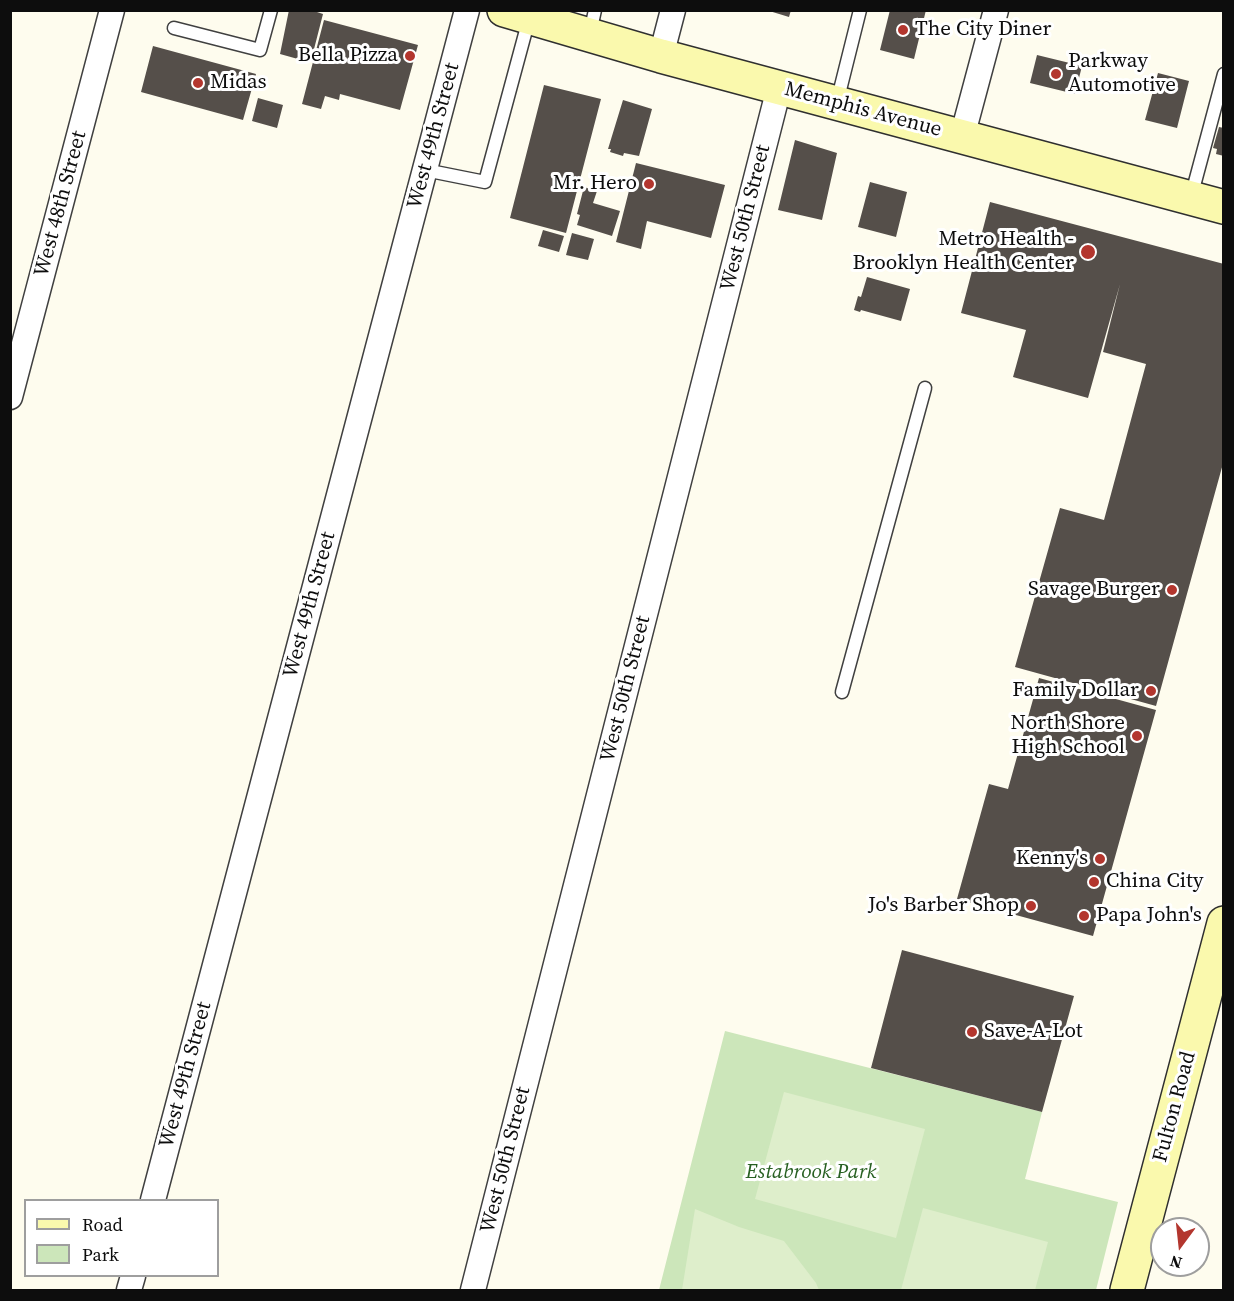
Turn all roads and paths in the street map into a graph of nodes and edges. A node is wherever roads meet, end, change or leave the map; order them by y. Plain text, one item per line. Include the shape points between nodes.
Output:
1 (112, 10) edge
2 (271, 10) edge
3 (467, 10) edge
4 (673, 10) edge
5 (860, 10) edge
6 (996, 10) edge
7 (516, 15) edge
8 (592, 22) edge
9 (174, 28) dead end
10 (660, 56) junction
11 (1224, 74) edge
12 (779, 88) junction
13 (836, 103) junction
14 (963, 137) junction
15 (425, 170) junction
16 (1191, 199) junction
17 (1224, 207) edge
18 (926, 388) dead end
19 (10, 397) edge
20 (842, 692) dead end
21 (1224, 923) edge
22 (153, 1199) edge
23 (473, 1290) edge
24 (1127, 1290) edge

1 - 19 street, West 48th Street
2 - 9 lane via 260,50
3 - 15 street, West 49th Street
4 - 10 street
5 - 13 lane
6 - 14 street
7 - 8 main road, Memphis Avenue
7 - 15 lane via 485,182
8 - 10 main road, Memphis Avenue
10 - 12 main road, Memphis Avenue
11 - 16 lane
12 - 13 main road, Memphis Avenue
12 - 23 street, West 50th Street
13 - 14 main road, Memphis Avenue
14 - 16 main road, Memphis Avenue
15 - 22 street, West 49th Street
16 - 17 main road, Memphis Avenue
18 - 20 lane
21 - 24 main road, Fulton Road

